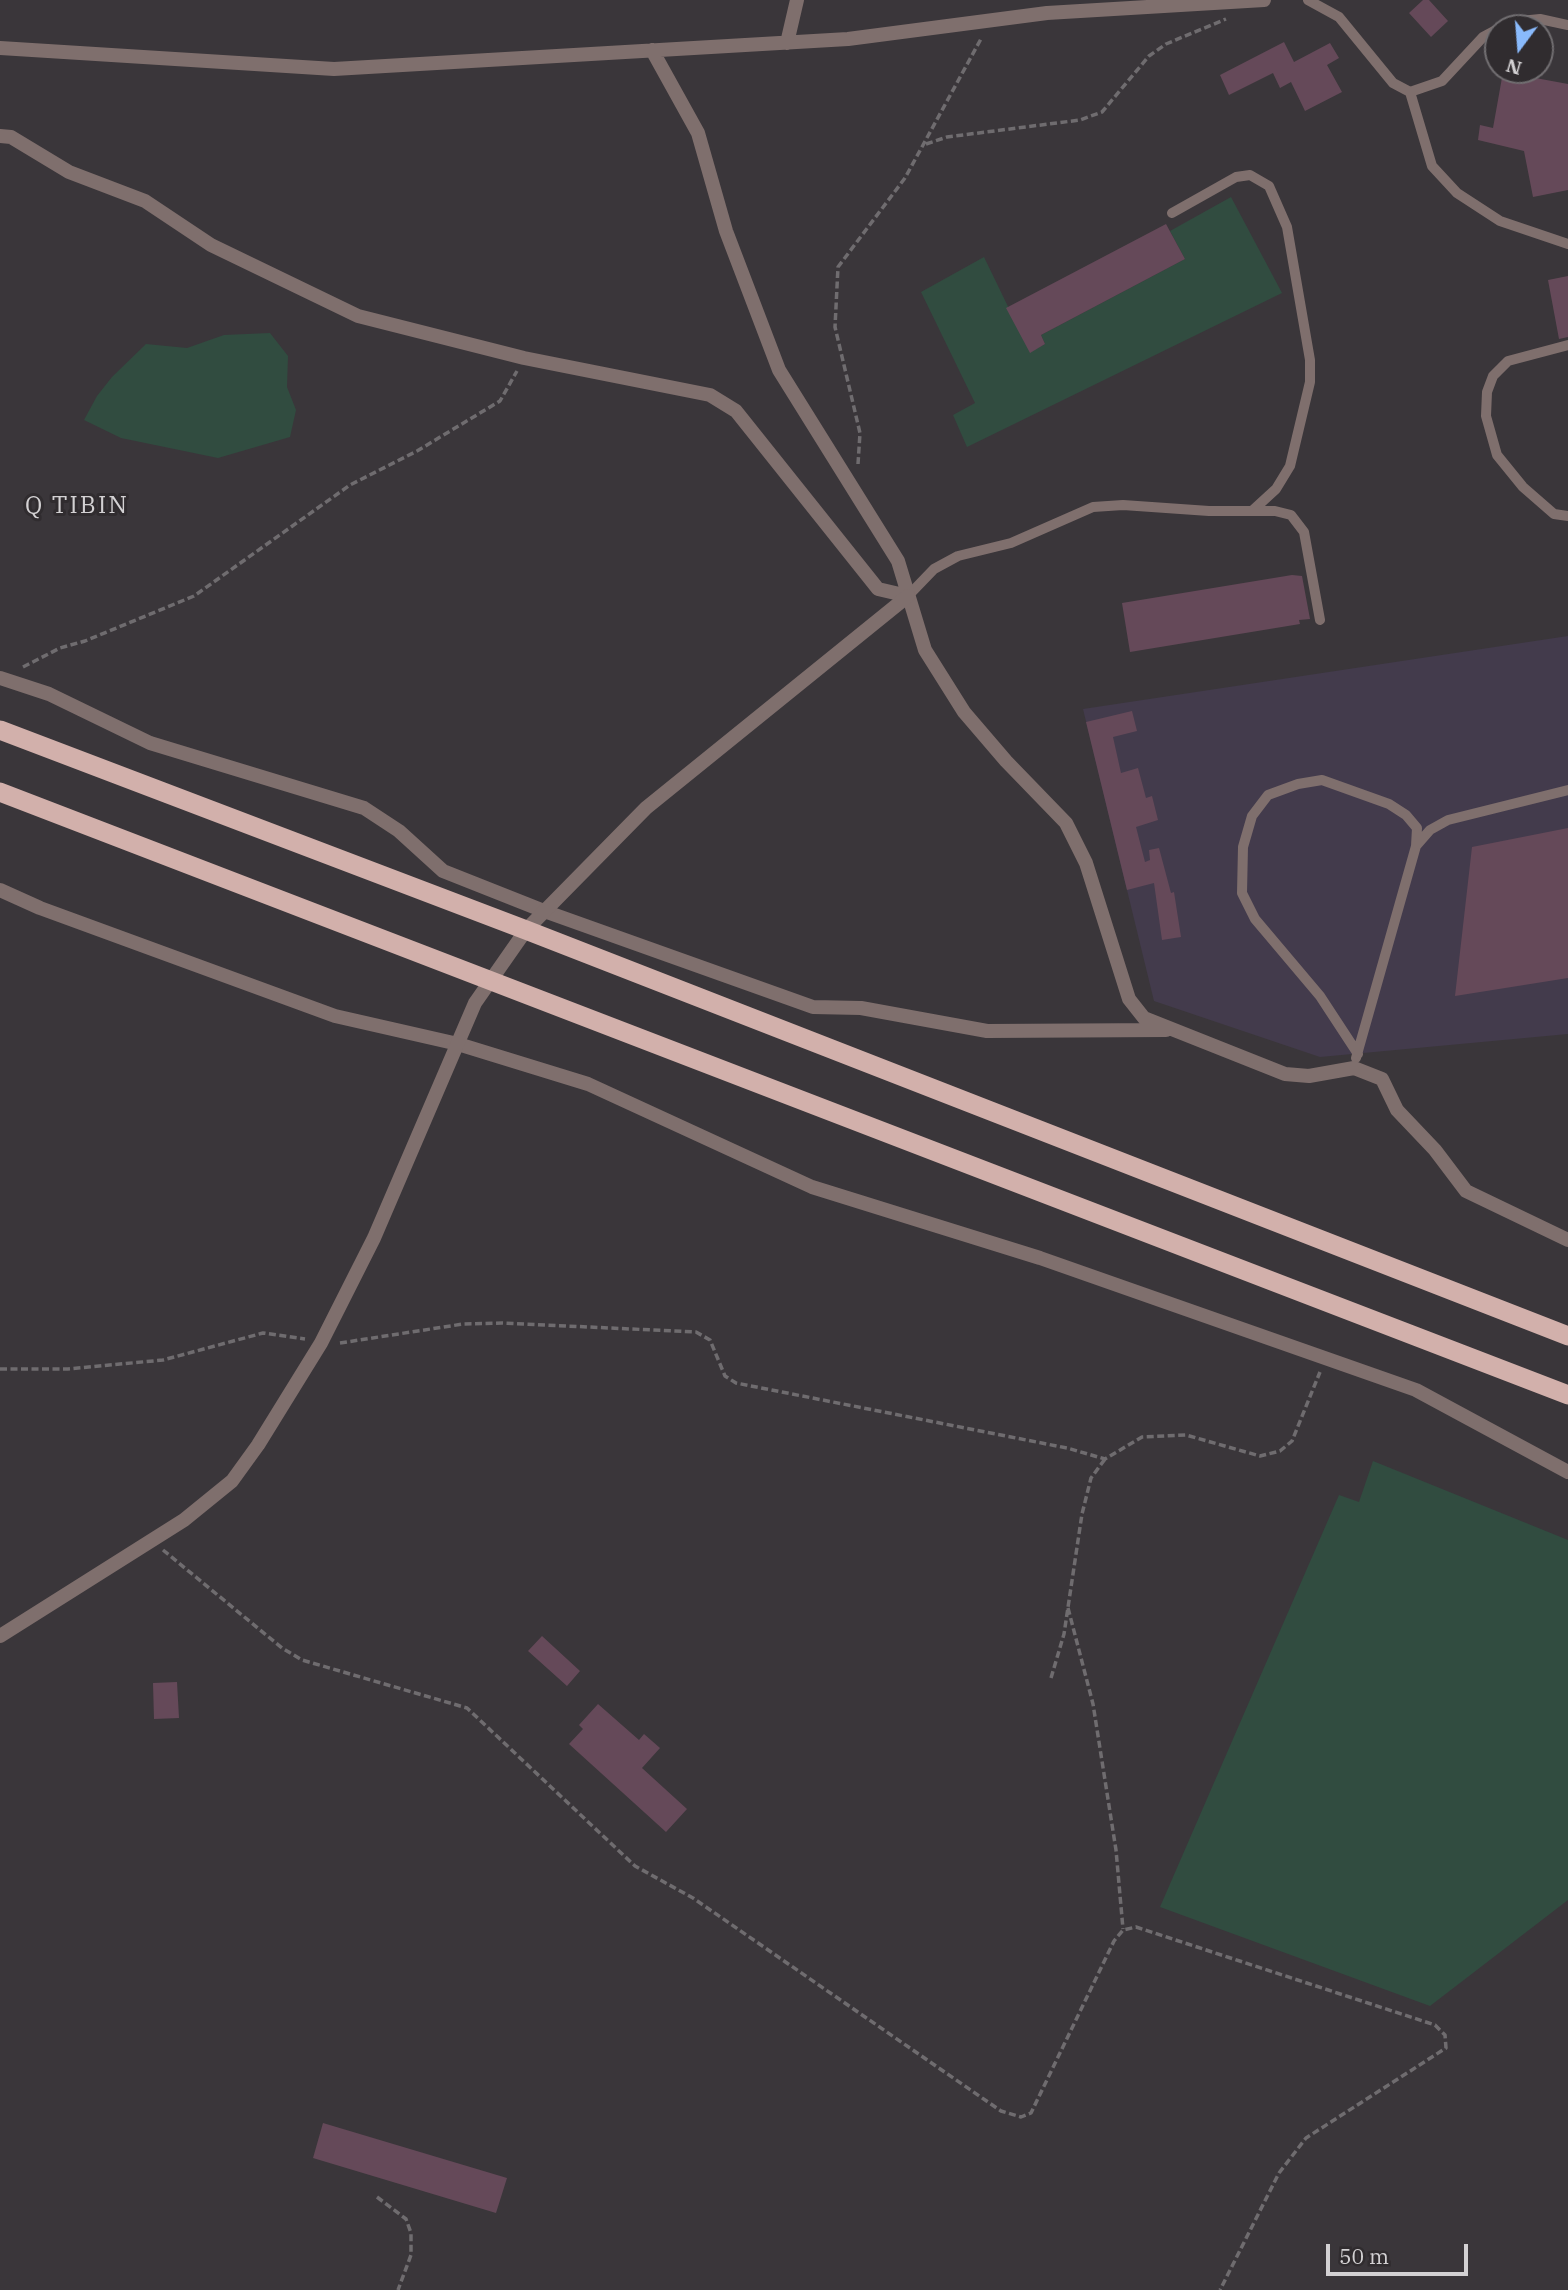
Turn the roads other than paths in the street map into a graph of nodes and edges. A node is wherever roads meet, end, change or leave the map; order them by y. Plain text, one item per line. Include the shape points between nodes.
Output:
1 (797, 0) edge
2 (1264, 0) edge
3 (1308, 0) edge
4 (1484, 36) edge
5 (787, 43) junction
6 (0, 48) edge
7 (652, 50) junction
8 (1410, 92) junction
9 (0, 136) edge
10 (1172, 213) dead end
11 (1568, 244) edge
12 (1568, 345) edge
13 (1252, 511) junction
14 (1568, 516) edge
15 (908, 596) junction
16 (1320, 620) dead end
17 (0, 678) edge
18 (0, 730) edge
19 (1568, 790) edge
20 (0, 792) edge
21 (1416, 846) junction
22 (0, 890) edge
23 (544, 911) junction
24 (526, 930) junction
25 (489, 981) junction
26 (1175, 1030) junction
27 (458, 1044) junction
28 (1356, 1061) junction
29 (1568, 1240) edge
30 (1568, 1336) edge
31 (1568, 1395) edge
32 (1568, 1472) edge
33 (0, 1636) edge

1 - 5 street
2 - 5 street via 1047,13
3 - 8 lane via 1339,17 1393,83
4 - 8 lane via 1443,80
5 - 7 street
6 - 7 street via 334,69
7 - 15 street via 698,133 726,230 779,370 898,561
8 - 11 lane via 1432,166 1457,193 1500,221
9 - 15 street via 11,137 69,172 145,201 211,245 358,316 524,358 710,396 736,411 878,589
10 - 13 lane via 1237,177 1250,175 1269,186 1287,227 1310,382 1290,466 1276,489
12 - 14 lane via 1508,361 1493,376 1487,391 1486,416 1497,455 1523,487 1554,514
13 - 15 lane via 1093,507 1011,543 958,556 934,569
13 - 16 lane via 1291,515 1304,532
15 - 23 street via 646,808
15 - 26 street via 925,650 964,712 1066,823 1086,863 1129,999 1144,1018
17 - 23 street via 49,694 150,743 364,808 399,831 443,870
18 - 24 highway
19 - 21 lane via 1448,820 1430,830
20 - 25 highway
21 - 28 lane
21 - 28 lane via 1417,828 1406,815 1389,804 1322,780 1268,795 1252,816 1243,847 1242,893 1255,919 1320,996
22 - 27 street via 335,1016
23 - 24 street
23 - 26 street via 813,1007 861,1009 987,1031
24 - 25 street
24 - 30 highway
25 - 27 street
25 - 31 highway
26 - 28 street via 1285,1074 1309,1076
27 - 32 street via 588,1084 812,1187 1040,1258 1416,1390
27 - 33 street via 373,1238 321,1343 232,1481 184,1520
28 - 29 street via 1382,1080 1397,1110 1466,1191

